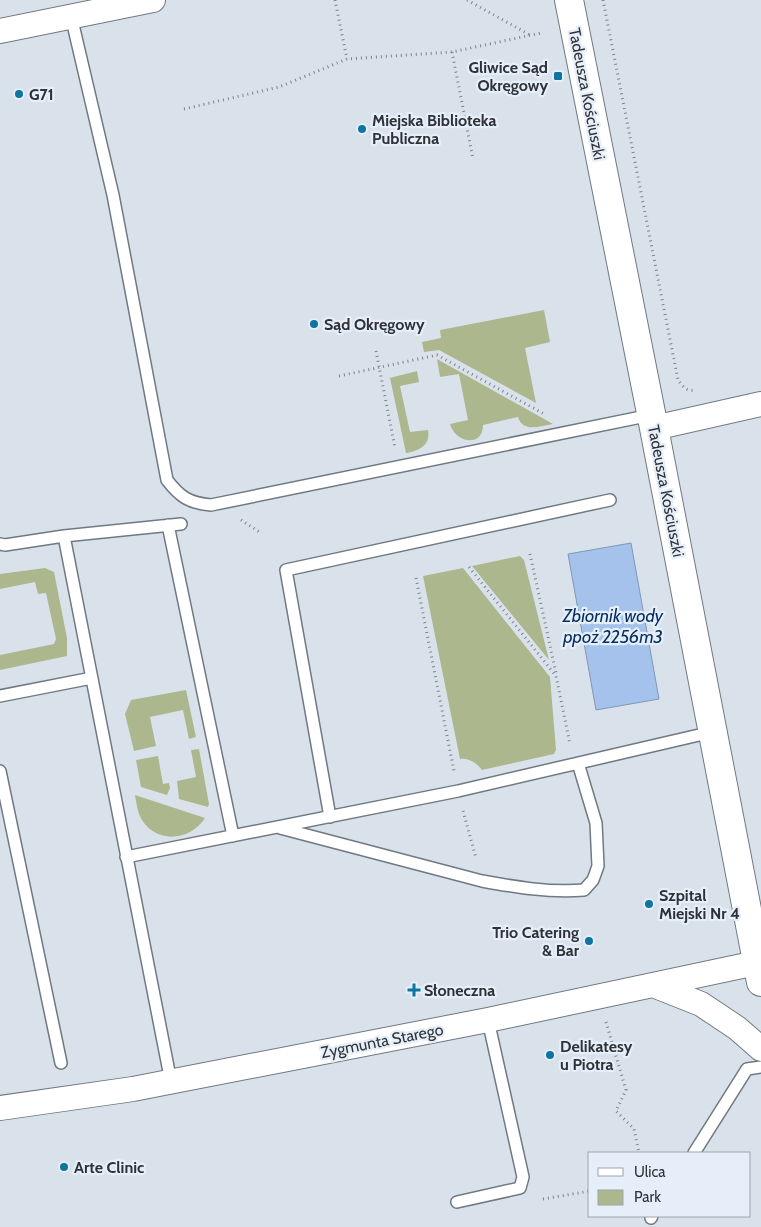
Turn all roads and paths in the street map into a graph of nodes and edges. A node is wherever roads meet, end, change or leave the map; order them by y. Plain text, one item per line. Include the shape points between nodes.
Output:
1 (153, 0) edge
2 (335, 0) edge
3 (467, 0) edge
4 (569, 0) edge
5 (603, 0) edge
6 (71, 16) junction
7 (0, 31) edge
8 (541, 33) dead end
9 (531, 36) junction
10 (452, 52) junction
11 (347, 59) junction
12 (184, 109) dead end
13 (473, 159) dead end
14 (376, 350) dead end
15 (379, 368) junction
16 (338, 376) dead end
17 (700, 389) dead end
18 (761, 404) edge
19 (554, 420) dead end
20 (653, 421) junction
21 (399, 466) junction
22 (610, 500) dead end
23 (181, 524) dead end
24 (168, 525) junction
25 (64, 536) junction
26 (0, 544) edge
27 (530, 554) dead end
28 (469, 567) dead end
29 (416, 578) dead end
30 (556, 676) junction
31 (92, 678) junction
32 (0, 696) edge
33 (712, 732) junction
34 (576, 764) junction
35 (0, 771) edge
36 (458, 791) junction
37 (330, 817) junction
38 (277, 827) junction
39 (232, 836) junction
40 (126, 857) junction
41 (482, 881) junction
42 (760, 969) edge
43 (653, 985) junction
44 (488, 1020) junction
45 (606, 1022) dead end
46 (761, 1049) edge
47 (61, 1063) dead end
48 (761, 1067) edge
49 (171, 1082) junction
50 (0, 1108) edge
51 (638, 1152) edge
52 (695, 1152) edge
53 (588, 1191) edge
54 (543, 1199) dead end
55 (457, 1202) dead end

1 - 6 street
2 - 11 path
3 - 9 path
4 - 20 street, Tadeusza Kościuszki
5 - 17 path via 678,380 691,391
6 - 7 street
6 - 21 lane via 113,195 167,480 182,497 211,505
8 - 9 path
9 - 10 path
10 - 11 path
10 - 13 path
11 - 12 path via 279,87
14 - 15 path
15 - 16 path
15 - 19 path via 437,356
15 - 21 path
18 - 20 street
20 - 21 lane
20 - 33 street, Tadeusza Kościuszki
22 - 37 lane via 286,570
23 - 24 lane
24 - 25 lane
24 - 39 lane
25 - 26 lane
25 - 31 lane
27 - 30 path
28 - 30 path
29 - 36 path
30 - 34 path
31 - 32 lane
31 - 40 lane
33 - 34 lane
33 - 42 street, Tadeusza Kościuszki
34 - 36 lane
34 - 41 lane via 596,823 598,866 593,880 584,890 568,891
35 - 47 lane
36 - 37 lane
36 - 41 path
37 - 38 lane
38 - 39 lane
38 - 41 lane
39 - 40 lane
40 - 49 lane
42 - 43 street, Zygmunta Starego
43 - 44 street, Zygmunta Starego
43 - 46 street via 701,1004
44 - 49 street, Zygmunta Starego
44 - 55 lane via 522,1183 520,1188
45 - 51 path via 626,1090 616,1111 634,1129
48 - 52 lane via 747,1069
49 - 50 street, Zygmunta Starego
53 - 54 path

